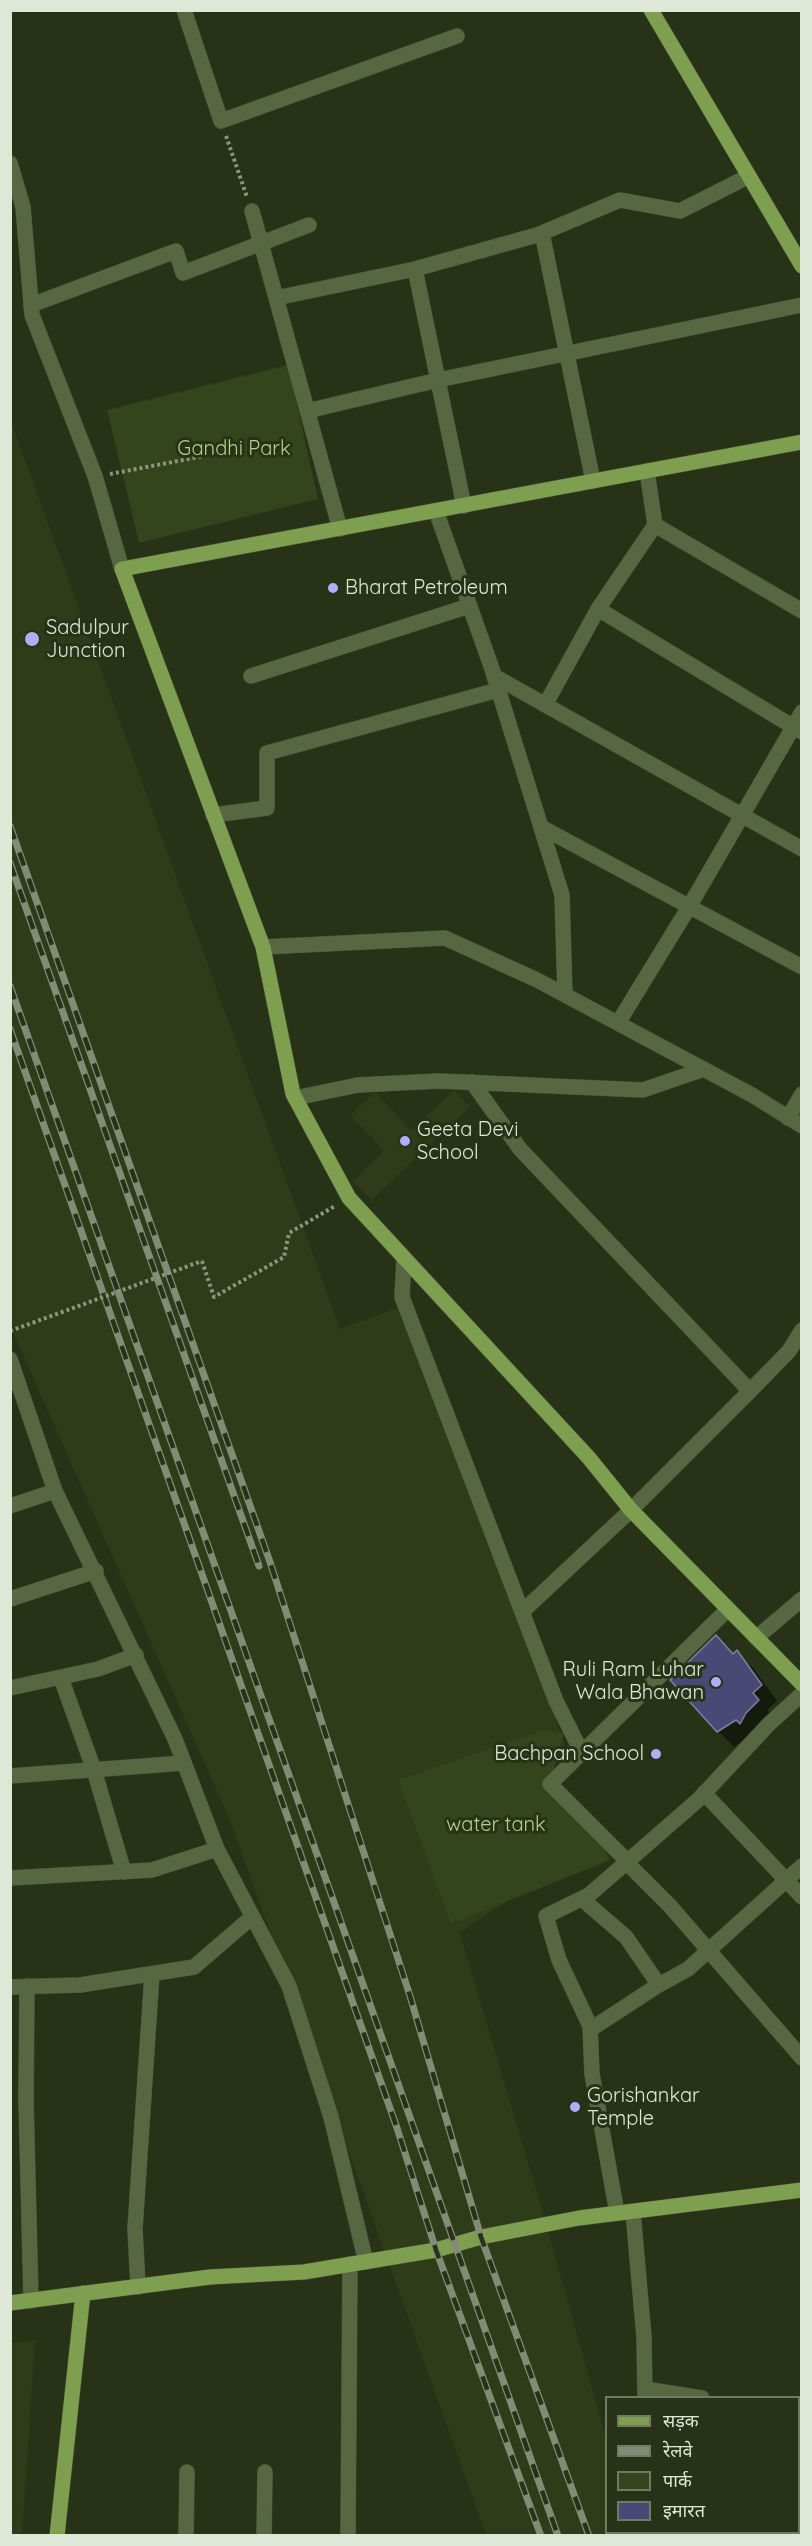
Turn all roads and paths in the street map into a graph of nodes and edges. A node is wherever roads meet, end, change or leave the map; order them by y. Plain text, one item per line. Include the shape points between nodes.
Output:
1 (184, 10) edge
2 (651, 10) edge
3 (457, 36) dead end
4 (221, 121) junction
5 (10, 164) edge
6 (748, 176) junction
7 (252, 211) joint
8 (309, 225) dead end
9 (542, 233) junction
10 (260, 243) junction
11 (801, 266) edge
12 (415, 269) junction
13 (276, 298) junction
14 (31, 305) junction
15 (801, 305) edge
16 (568, 353) junction
17 (438, 380) junction
18 (307, 411) junction
19 (801, 442) edge
20 (204, 456) dead end
21 (647, 471) junction
22 (95, 476) junction
23 (592, 481) junction
24 (464, 506) junction
25 (436, 511) junction
26 (655, 525) junction
27 (340, 529) junction
28 (122, 569) junction
29 (469, 606) junction
30 (598, 609) junction
31 (801, 611) edge
32 (251, 676) dead end
33 (496, 683) junction
34 (545, 705) junction
35 (801, 712) edge
36 (797, 729) edge
37 (213, 815) junction
38 (741, 815) junction
39 (541, 827) junction
40 (801, 849) edge
41 (689, 907) junction
42 (262, 948) junction
43 (801, 967) edge
44 (565, 995) junction
45 (618, 1023) junction
46 (704, 1069) junction
47 (472, 1082) junction
48 (801, 1094) edge
49 (295, 1098) junction
50 (795, 1122) edge
51 (350, 1198) junction
52 (404, 1258) junction
53 (801, 1330) edge
54 (10, 1331) edge
55 (10, 1359) edge
56 (750, 1391) junction
57 (55, 1491) junction
58 (10, 1506) edge
59 (631, 1510) junction
60 (96, 1571) junction
61 (10, 1599) edge
62 (801, 1599) edge
63 (728, 1609) junction
64 (523, 1611) junction
65 (756, 1638) junction
66 (136, 1655) junction
67 (61, 1678) junction
68 (801, 1684) edge
69 (10, 1688) edge
70 (801, 1694) edge
71 (582, 1752) junction
72 (184, 1763) junction
73 (94, 1770) junction
74 (10, 1776) edge
75 (704, 1793) junction
76 (217, 1848) junction
77 (627, 1862) junction
78 (801, 1866) edge
79 (124, 1872) junction
80 (10, 1878) edge
81 (786, 1880) junction
82 (801, 1897) edge
83 (582, 1899) junction
84 (252, 1917) junction
85 (710, 1951) junction
86 (152, 1974) junction
87 (660, 1985) junction
88 (27, 1986) junction
89 (10, 1987) edge
90 (591, 2029) junction
91 (801, 2058) edge
92 (801, 2190) edge
93 (633, 2212) junction
94 (617, 2213) junction
95 (366, 2262) junction
96 (350, 2264) junction
97 (138, 2287) junction
98 (82, 2293) junction
99 (31, 2301) junction
100 (10, 2303) edge
101 (645, 2393) edge
102 (688, 2396) edge
103 (187, 2472) dead end
104 (265, 2472) dead end
105 (57, 2535) edge
106 (186, 2535) edge
107 (264, 2535) edge
108 (348, 2535) edge

1 - 4 street
2 - 6 main road
3 - 4 street
4 - 7 path
5 - 14 street via 23,207
6 - 9 street via 680,211 620,200
6 - 11 main road
7 - 10 street
8 - 10 street
9 - 12 street
9 - 16 street
10 - 13 street
10 - 14 street via 183,273 176,251
12 - 13 street
12 - 17 street
13 - 18 street
14 - 22 street
15 - 16 street
16 - 17 street
16 - 23 street
17 - 18 street
17 - 24 street
18 - 27 street
19 - 21 main road
20 - 22 path
21 - 23 main road
21 - 26 street
22 - 28 street
23 - 24 main road
24 - 25 main road
25 - 27 main road
25 - 29 street
26 - 30 street
26 - 31 street
27 - 28 main road
28 - 37 main road
29 - 32 street
29 - 33 street
30 - 34 street
30 - 36 street
33 - 34 street
33 - 37 street via 267,753 267,808
33 - 39 street
34 - 38 street
35 - 36 street
36 - 38 street
37 - 42 main road
38 - 40 street
38 - 41 street
39 - 41 street
39 - 44 street via 562,895
41 - 43 street
41 - 45 street
42 - 44 street via 445,938
42 - 49 main road
44 - 45 street
45 - 46 street
46 - 47 street via 643,1090
46 - 50 street
47 - 49 street via 358,1085
47 - 56 street via 520,1149
48 - 50 street
49 - 51 main road
51 - 52 main road
51 - 54 path, bridge via 289,1233 284,1257 214,1298 202,1261
52 - 59 main road via 589,1458
52 - 64 street via 402,1297
53 - 56 street via 789,1351
55 - 57 street
56 - 59 street
57 - 58 street
57 - 60 street
59 - 63 main road
59 - 64 street
60 - 61 street
60 - 66 street
62 - 65 street
63 - 65 main road
63 - 71 street
64 - 71 street via 556,1701
65 - 68 main road
66 - 67 street
66 - 72 street
67 - 69 street
67 - 73 street
70 - 75 street
71 - 77 street via 550,1784
72 - 73 street
72 - 76 street
73 - 74 street
73 - 79 street
75 - 77 street
75 - 81 street
76 - 79 street via 152,1870
76 - 84 street
77 - 83 street
77 - 85 street
78 - 81 street
79 - 80 street
81 - 82 street
81 - 85 street
83 - 87 street via 626,1938
83 - 90 street via 546,1916 559,1960
84 - 86 street via 194,1967
84 - 95 street via 289,1986 331,2117
85 - 87 street
85 - 91 street
86 - 88 street via 80,1985
86 - 97 street via 135,2219
87 - 90 street
88 - 89 street
88 - 99 street
90 - 94 street via 592,2074
92 - 93 main road
93 - 94 main road
93 - 101 street
94 - 95 main road
95 - 96 main road
96 - 97 main road
96 - 108 street
97 - 98 main road
98 - 99 main road
98 - 105 main road
99 - 100 main road
101 - 102 street
103 - 106 street
104 - 107 street

